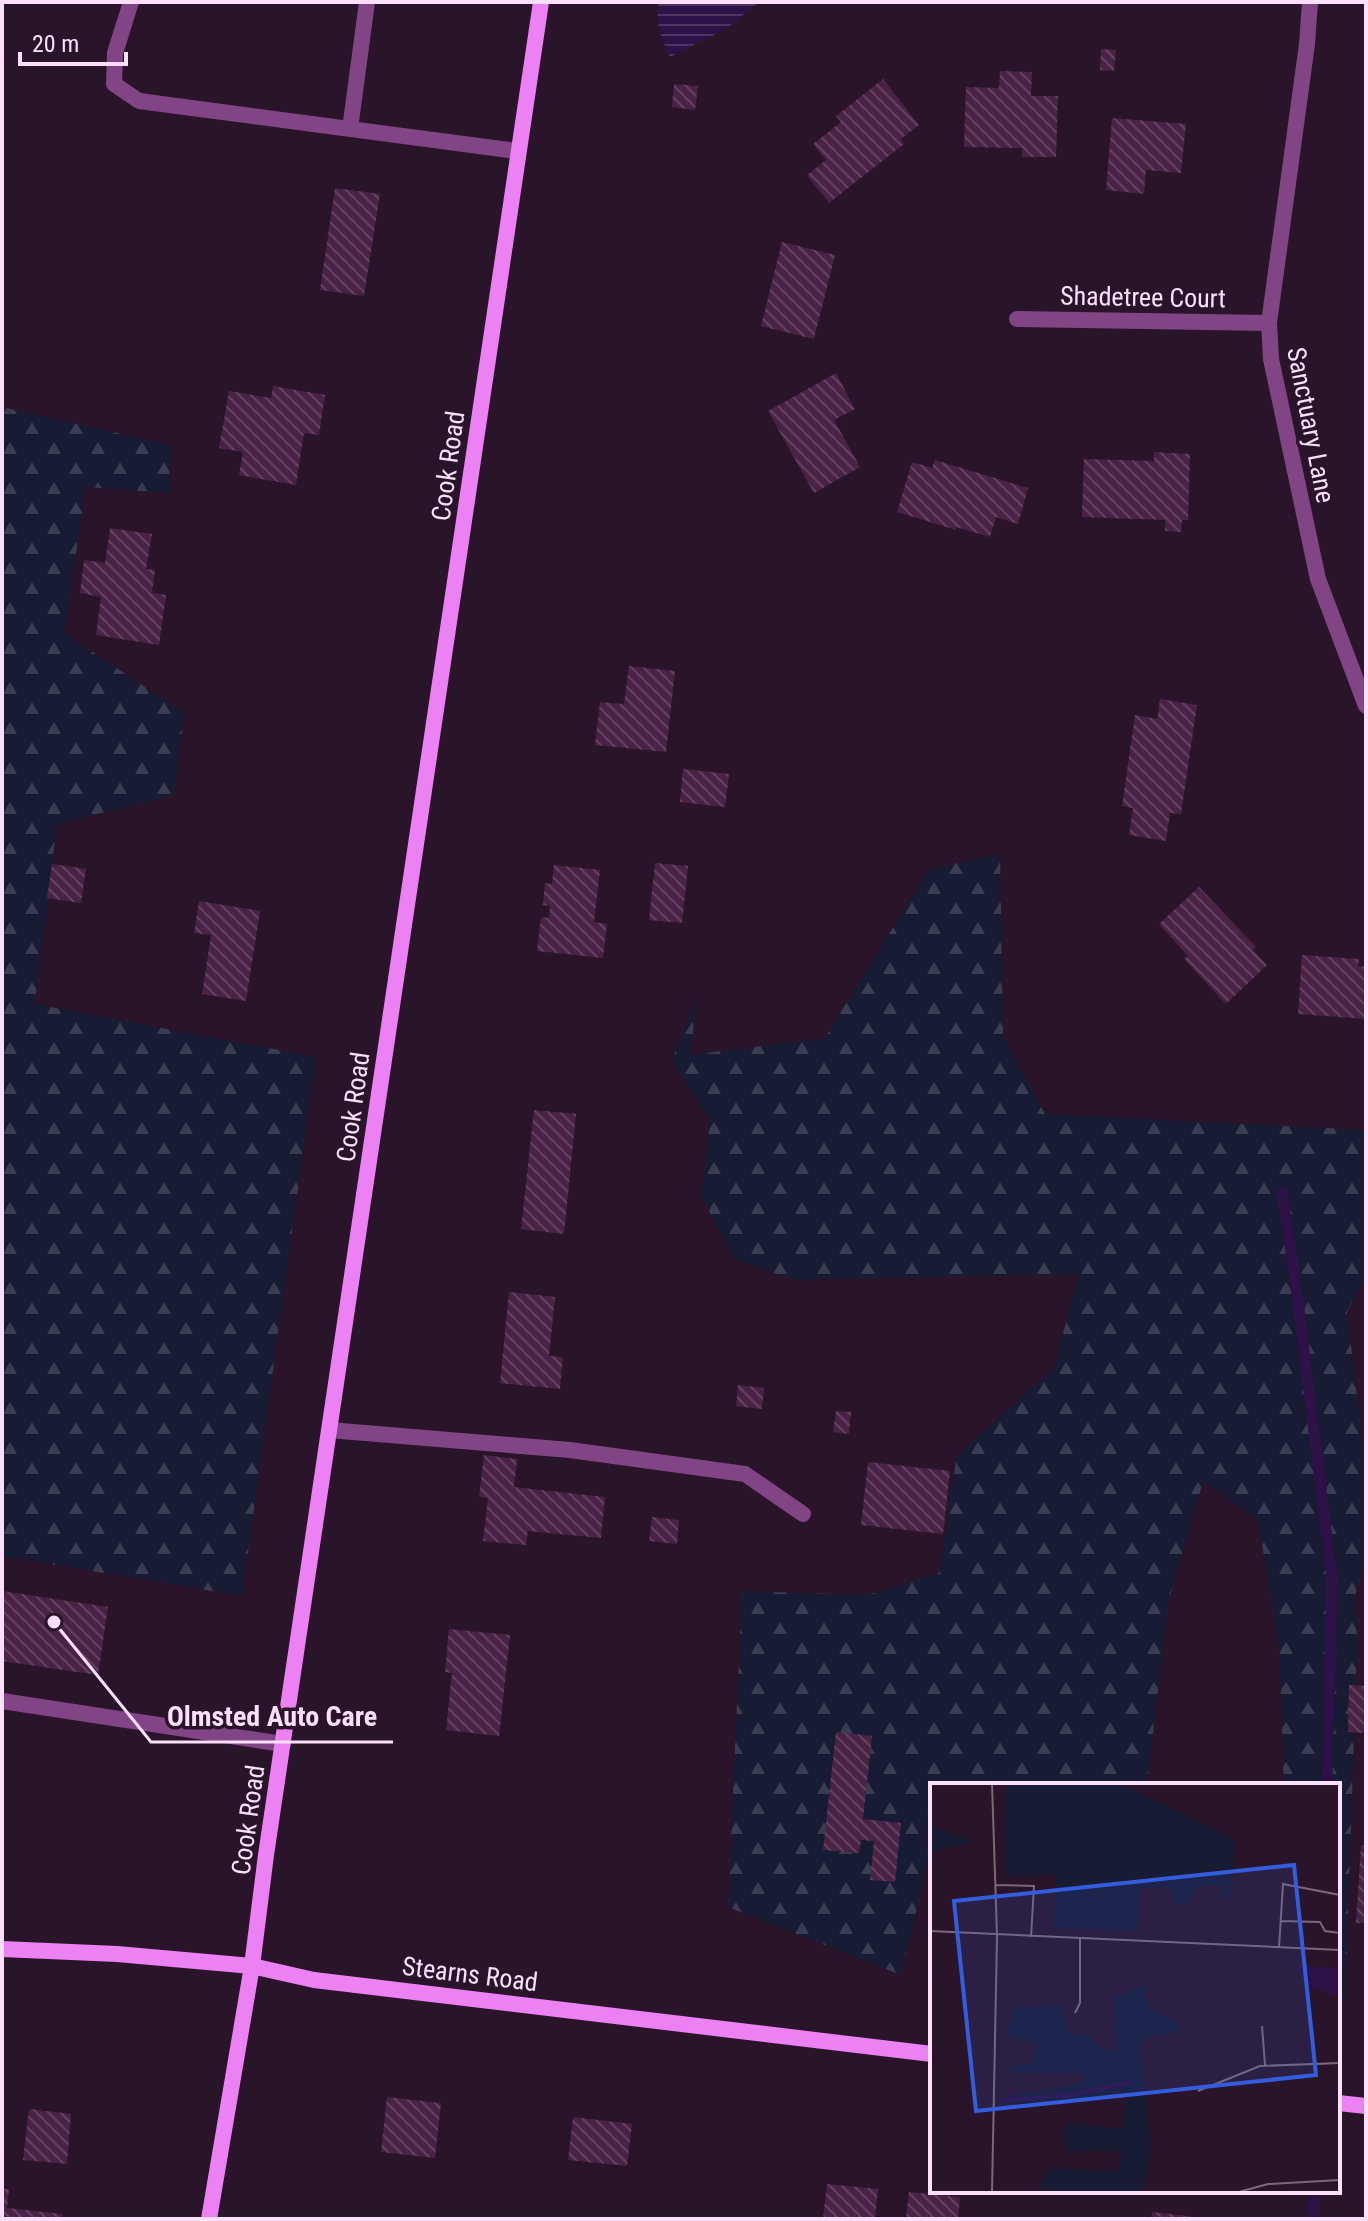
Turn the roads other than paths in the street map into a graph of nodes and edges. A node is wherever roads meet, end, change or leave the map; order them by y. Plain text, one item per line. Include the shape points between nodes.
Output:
1 (131, 2) edge
2 (367, 2) edge
3 (541, 2) edge
4 (1310, 2) edge
5 (350, 129) junction
6 (517, 151) junction
7 (1017, 319) dead end
8 (1269, 323) junction
9 (1366, 706) edge
10 (329, 1430) junction
11 (803, 1514) dead end
12 (2, 1701) edge
13 (283, 1744) junction
14 (2, 1949) edge
15 (252, 1966) junction
16 (930, 2054) edge
17 (1340, 2103) edge
18 (1366, 2106) edge
19 (209, 2219) edge

1 - 5 street via 115,53 114,84 139,101
2 - 5 street
3 - 6 street, Cook Road
4 - 8 street, Sanctuary Lane
5 - 6 street
6 - 10 street, Cook Road
7 - 8 street, Shadetree Court
8 - 9 street, Sanctuary Lane via 1271,359 1318,579
10 - 11 street via 570,1450 745,1474
10 - 13 street, Cook Road
12 - 13 street
13 - 15 street, Cook Road
14 - 15 street, Stearns Road
15 - 16 street, Stearns Road via 314,1980
15 - 19 street, Cook Road
17 - 18 street

